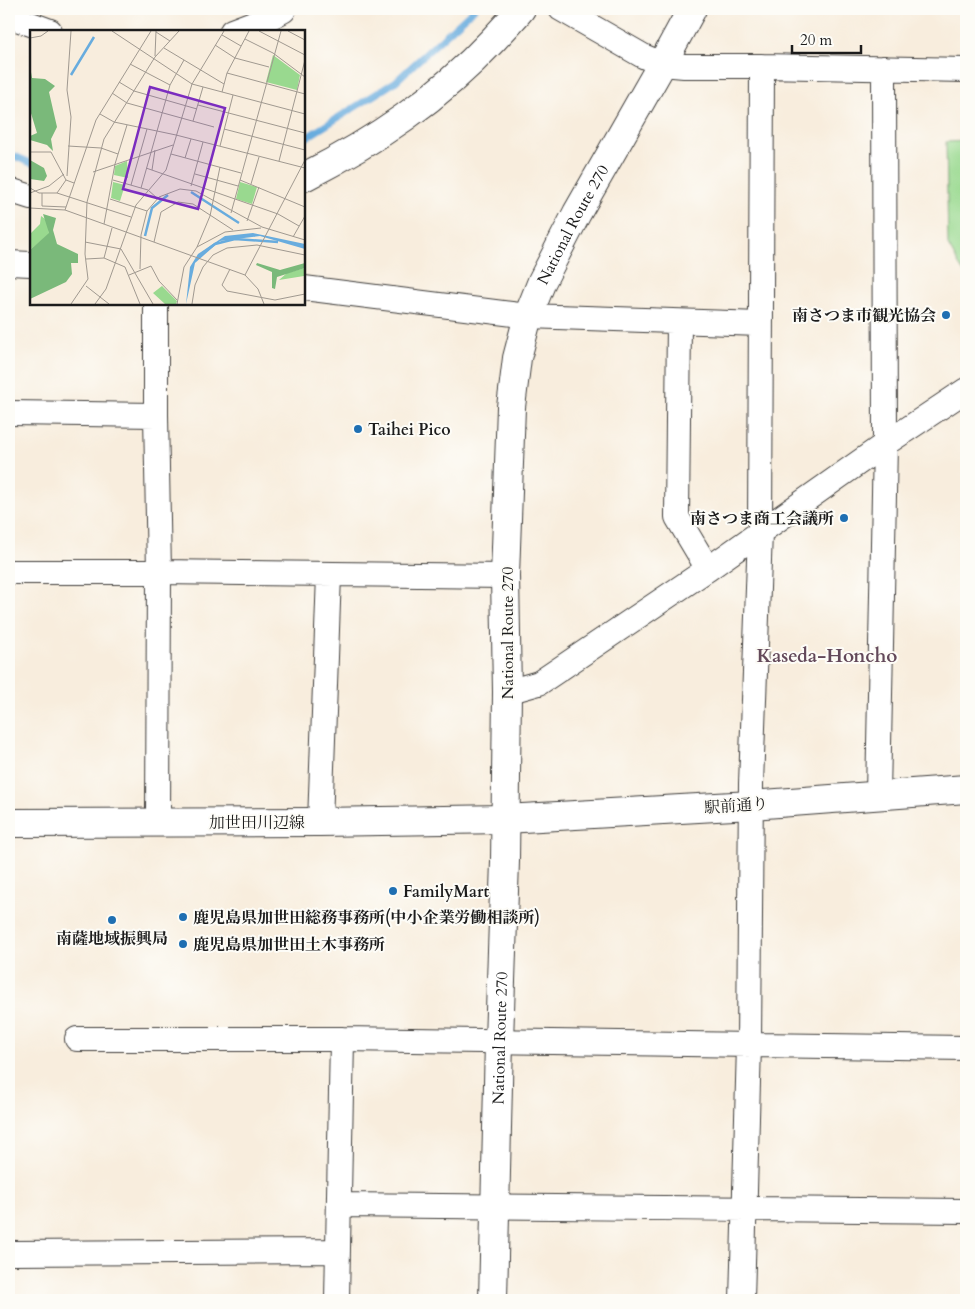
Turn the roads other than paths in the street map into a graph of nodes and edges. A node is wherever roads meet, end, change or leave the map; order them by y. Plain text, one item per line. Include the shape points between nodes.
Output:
1 (521, 9) edge
2 (561, 9) edge
3 (692, 9) edge
4 (271, 14) edge
5 (9, 16) edge
6 (47, 30) edge
7 (234, 30) edge
8 (662, 64) junction
9 (762, 66) junction
10 (884, 68) junction
11 (966, 70) edge
12 (305, 176) edge
13 (9, 190) edge
14 (30, 197) edge
15 (9, 263) edge
16 (30, 264) edge
17 (305, 288) edge
18 (156, 305) edge
19 (528, 316) junction
20 (679, 322) junction
21 (760, 324) junction
22 (966, 390) edge
23 (9, 413) edge
24 (156, 415) junction
25 (885, 444) junction
26 (760, 532) junction
27 (708, 570) junction
28 (9, 572) edge
29 (159, 572) junction
30 (329, 575) junction
31 (505, 576) junction
32 (507, 692) junction
33 (966, 788) edge
34 (878, 795) junction
35 (751, 805) junction
36 (505, 819) junction
37 (158, 822) junction
38 (320, 822) junction
39 (9, 823) edge
40 (78, 1038) dead end
41 (342, 1039) junction
42 (500, 1041) junction
43 (749, 1045) junction
44 (966, 1048) edge
45 (339, 1205) junction
46 (495, 1206) junction
47 (745, 1209) junction
48 (966, 1211) edge
49 (338, 1251) junction
50 (9, 1253) edge
51 (337, 1300) edge
52 (493, 1300) edge
53 (742, 1300) edge

1 - 12 main road via 439,92 397,124
2 - 8 street
3 - 8 main road, National Route 270
4 - 7 street
5 - 6 street
8 - 9 street
8 - 19 main road, National Route 270 via 577,213
9 - 10 street
9 - 21 street
10 - 11 street
10 - 25 street
13 - 14 street
15 - 16 street
17 - 19 street
18 - 24 street
19 - 20 street
19 - 31 main road, National Route 270 via 516,358 511,407
20 - 21 street
20 - 27 street via 677,517
21 - 26 street
22 - 25 street
23 - 24 street
24 - 29 street
25 - 26 street
25 - 34 street
26 - 27 street
26 - 35 street
27 - 32 street via 540,683
28 - 29 street
29 - 30 street
29 - 37 street
30 - 31 street
30 - 38 street
31 - 32 main road, National Route 270
32 - 36 main road, National Route 270
33 - 34 main road, 駅前通り
34 - 35 main road, 駅前通り
35 - 36 main road, 駅前通り
35 - 43 street
36 - 38 main road, 加世田川辺線
36 - 42 main road, National Route 270
37 - 38 main road, 加世田川辺線
37 - 39 main road, 加世田川辺線
40 - 41 street
41 - 42 street
41 - 45 street
42 - 43 street
42 - 46 main road, National Route 270
43 - 44 street
43 - 47 street
45 - 46 street
45 - 49 street
46 - 47 street
46 - 52 main road, National Route 270
47 - 48 street
47 - 53 street
49 - 50 street
49 - 51 street

